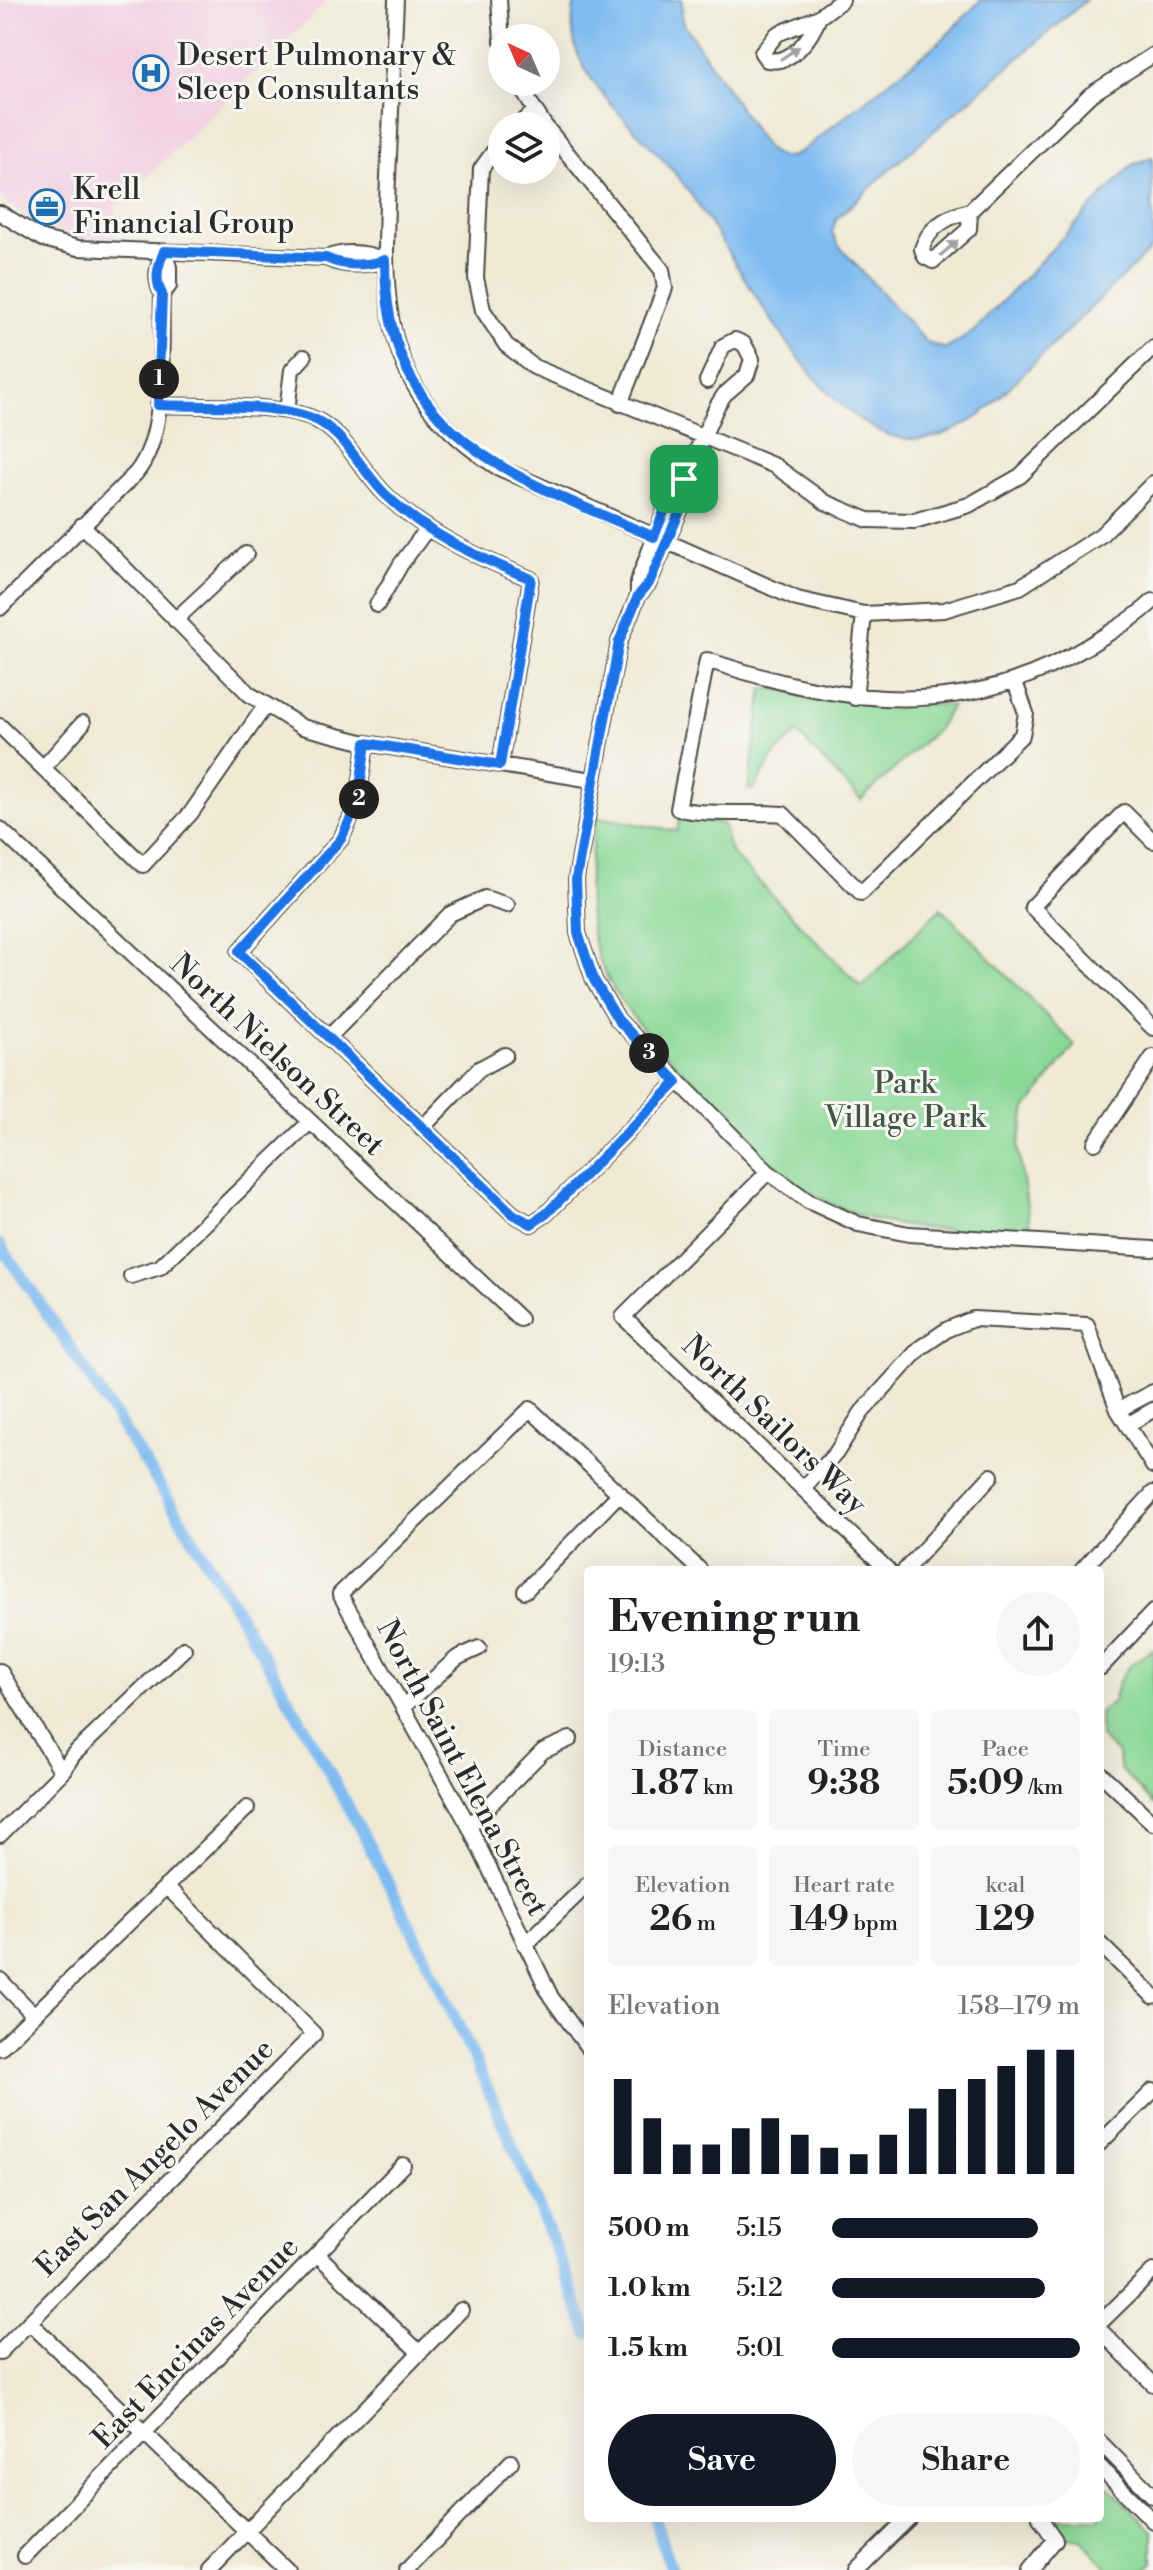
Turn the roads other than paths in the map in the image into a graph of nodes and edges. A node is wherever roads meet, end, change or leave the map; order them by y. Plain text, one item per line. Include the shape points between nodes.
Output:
1 (396, 0) edge
2 (499, 0) edge
3 (842, 0) edge
4 (819, 17) dead end
5 (501, 24) edge
6 (1153, 55) edge
7 (525, 96) edge
8 (534, 112) edge
9 (560, 143) edge
10 (488, 159) edge
11 (970, 211) dead end
12 (0, 213) edge
13 (164, 251) junction
14 (385, 260) junction
15 (1153, 348) edge
16 (304, 357) dead end
17 (707, 381) dead end
18 (620, 404) junction
19 (158, 405) junction
20 (287, 411) junction
21 (702, 433) junction
22 (1153, 483) edge
23 (82, 525) junction
24 (427, 529) junction
25 (660, 540) junction
26 (246, 554) dead end
27 (1153, 601) edge
28 (377, 605) dead end
29 (0, 608) edge
30 (864, 614) junction
31 (175, 620) junction
32 (1015, 682) junction
33 (855, 698) junction
34 (265, 706) junction
35 (83, 723) dead end
36 (0, 726) edge
37 (366, 743) junction
38 (500, 765) junction
39 (43, 768) junction
40 (592, 780) junction
41 (0, 829) edge
42 (1153, 841) edge
43 (507, 905) dead end
44 (1153, 1028) edge
45 (329, 1037) junction
46 (505, 1055) dead end
47 (1153, 1057) edge
48 (677, 1082) junction
49 (310, 1122) junction
50 (422, 1128) junction
51 (1095, 1143) dead end
52 (768, 1172) junction
53 (1153, 1249) edge
54 (131, 1276) dead end
55 (520, 1319) dead end
56 (1153, 1392) edge
57 (1118, 1410) junction
58 (1153, 1410) edge
59 (1127, 1425) junction
60 (1153, 1466) edge
61 (991, 1476) dead end
62 (803, 1489) junction
63 (620, 1493) junction
64 (1153, 1493) edge
65 (696, 1566) edge
66 (884, 1566) edge
67 (909, 1566) edge
68 (1086, 1566) edge
69 (525, 1591) dead end
70 (1153, 1612) edge
71 (479, 1648) dead end
72 (184, 1649) dead end
73 (1104, 1664) edge
74 (0, 1671) edge
75 (404, 1706) junction
76 (570, 1739) dead end
77 (62, 1772) junction
78 (1104, 1777) edge
79 (247, 1808) dead end
80 (1153, 1823) edge
81 (469, 1826) junction
82 (0, 1835) edge
83 (166, 1886) junction
84 (584, 1888) edge
85 (525, 1945) junction
86 (1104, 1954) edge
87 (0, 1980) edge
88 (1153, 1996) edge
89 (34, 2015) junction
90 (584, 2042) edge
91 (0, 2048) edge
92 (1153, 2091) edge
93 (1104, 2139) edge
94 (403, 2165) dead end
95 (318, 2255) junction
96 (1153, 2271) edge
97 (461, 2310) dead end
98 (1104, 2319) edge
99 (29, 2322) junction
100 (1104, 2334) edge
101 (0, 2352) edge
102 (420, 2353) junction
103 (1153, 2384) edge
104 (145, 2434) junction
105 (1104, 2446) edge
106 (511, 2462) dead end
107 (1104, 2471) edge
108 (1153, 2496) edge
109 (1153, 2521) edge
110 (905, 2522) edge
111 (1043, 2522) edge
112 (247, 2531) junction
113 (25, 2556) dead end
114 (209, 2570) edge
115 (287, 2570) edge
116 (407, 2570) edge
117 (856, 2570) edge
118 (1030, 2570) edge

1 - 14 street
2 - 5 street
3 - 4 street
6 - 11 street via 1090,95
7 - 8 street
9 - 18 street via 662,270 665,288
10 - 18 street via 481,169 476,278 483,310 506,345 534,367
12 - 13 street via 58,244
13 - 14 street via 326,258 338,264
13 - 19 street via 169,286 162,294
14 - 25 street via 387,310 397,349 418,388 453,432 497,467
15 - 21 street via 1020,476 969,505 914,521 868,520 839,508 775,466
16 - 20 street via 292,370
17 - 21 street via 723,346 735,340 744,344 752,359 747,375 724,395
18 - 21 street
19 - 20 street
19 - 23 street via 146,461
20 - 24 street via 318,421 340,438 364,472
21 - 25 street via 684,479 686,497
22 - 30 street via 1101,535 1020,587 944,610
23 - 29 street
23 - 31 street
24 - 28 street
24 - 38 street via 531,579
25 - 30 street via 797,599
25 - 40 street via 649,583 638,596 614,659
26 - 31 street
27 - 32 street via 1077,653
30 - 33 street
31 - 34 street
32 - 33 street via 957,695
32 - 33 street via 1026,713 1022,735 861,893 783,814 742,810 714,816 678,809 707,660
34 - 37 street via 302,727
34 - 39 street via 191,813 143,865
35 - 39 street
36 - 39 street
37 - 38 street
37 - 45 street via 352,821 239,952
38 - 40 street
40 - 48 street via 576,879 578,933 594,980 618,1020
41 - 49 street, North Nielson Street
42 - 44 street via 1124,812 1032,907
43 - 45 street via 485,898 450,914
45 - 50 street
46 - 50 street via 479,1069
47 - 51 street
48 - 50 street via 531,1224 513,1214
48 - 52 street
49 - 54 street via 160,1267
49 - 55 street, North Nielson Street
52 - 53 street via 808,1201 882,1231
52 - 62 street, North Sailors Way via 623,1317
56 - 57 street
57 - 59 street
57 - 62 street via 1087,1325 973,1319 920,1348
58 - 59 street
59 - 60 street
61 - 67 street
62 - 66 street, North Sailors Way
63 - 65 street
63 - 69 street
63 - 75 street, North Saint Elena Street via 530,1409 340,1594
64 - 68 street
70 - 73 street
71 - 75 street via 457,1658
72 - 77 street via 73,1755
74 - 77 street
75 - 81 street, North Saint Elena Street
76 - 81 street via 543,1751
77 - 82 street
78 - 80 street
79 - 83 street
81 - 85 street, North Saint Elena Street
83 - 89 street
83 - 99 street, East San Angelo Avenue via 314,2034
84 - 85 street
85 - 90 street, North Saint Elena Street via 551,1997
86 - 88 street
87 - 89 street
89 - 91 street
92 - 93 street
94 - 95 street, East Encinas Avenue
95 - 102 street
95 - 104 street, East Encinas Avenue
96 - 98 street
97 - 102 street
99 - 101 street, East San Angelo Avenue
99 - 104 street
100 - 103 street
102 - 112 street
104 - 112 street
104 - 113 street, East Encinas Avenue
105 - 108 street
106 - 116 street
107 - 109 street
110 - 117 street
111 - 118 street via 1055,2540
112 - 114 street
112 - 115 street

